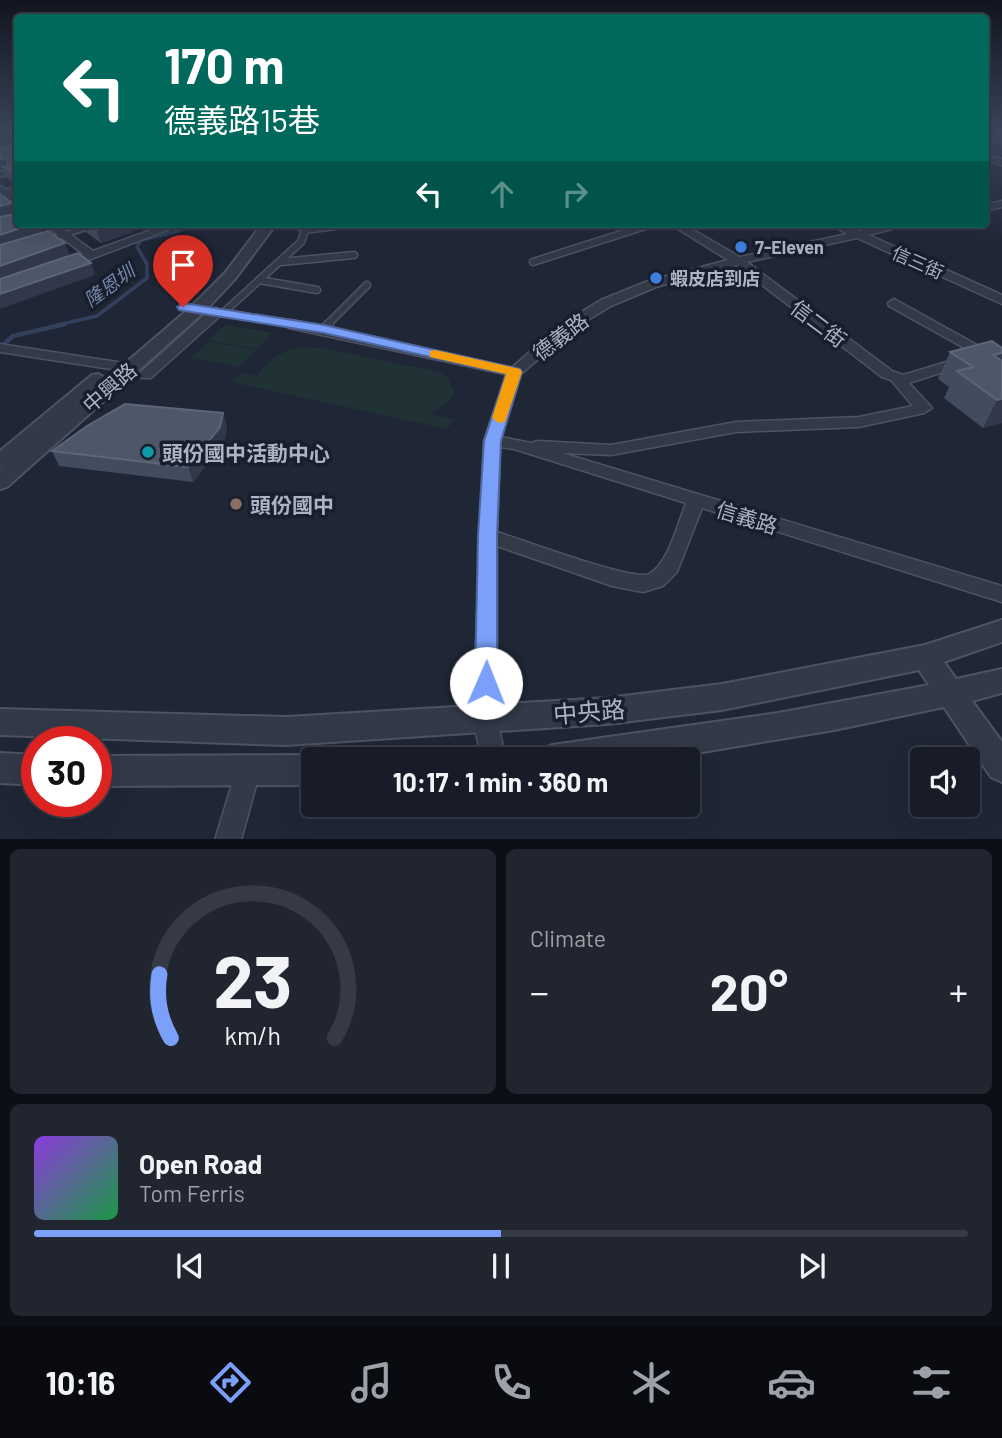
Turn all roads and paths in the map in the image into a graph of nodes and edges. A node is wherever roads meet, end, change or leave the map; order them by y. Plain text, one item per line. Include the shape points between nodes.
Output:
1 (55, 228) edge
2 (85, 228) edge
3 (167, 228) edge
4 (252, 228) edge
5 (266, 228) edge
6 (302, 228) edge
7 (320, 228) edge
8 (639, 228) edge
9 (682, 228) edge
10 (843, 228) edge
11 (885, 228) edge
12 (305, 230) junction
13 (65, 234) junction
14 (856, 234) junction
15 (26, 246) edge
16 (354, 255) dead end
17 (93, 256) junction
18 (281, 261) junction
19 (533, 261) dead end
20 (738, 261) junction
21 (53, 270) edge
22 (259, 280) junction
23 (366, 285) dead end
24 (317, 290) dead end
25 (1002, 300) edge
26 (894, 303) dead end
27 (191, 308) junction
28 (220, 313) junction
29 (324, 329) junction
30 (0, 348) edge
31 (983, 355) junction
32 (1002, 365) edge
33 (130, 370) junction
34 (514, 372) junction
35 (900, 379) junction
36 (492, 441) junction
37 (515, 444) junction
38 (0, 462) edge
39 (0, 482) edge
40 (696, 501) junction
41 (488, 536) junction
42 (1002, 594) edge
43 (1002, 631) edge
44 (925, 657) junction
45 (1002, 681) edge
46 (951, 694) junction
47 (485, 720) junction
48 (0, 722) edge
49 (491, 747) edge
50 (648, 747) edge
51 (1002, 767) edge
52 (0, 768) edge
53 (21, 769) edge
54 (301, 770) edge
55 (112, 771) edge
56 (248, 771) junction
57 (228, 839) edge

1 - 13 street
2 - 13 street
3 - 17 street
4 - 27 street, 中興路
5 - 27 street, 中興路 via 230,276
6 - 12 lane
7 - 12 lane
8 - 19 lane
9 - 20 street, 信二街
10 - 14 street, 信三街
11 - 14 street, 德義路
12 - 18 lane via 301,242
13 - 15 street
13 - 17 street
14 - 20 street, 德義路
14 - 25 street, 信三街
16 - 18 lane
17 - 21 street
18 - 22 lane
20 - 34 street, 德義路 via 652,284 606,303 565,328
20 - 35 street, 信二街 via 887,374
22 - 24 lane
22 - 28 lane
23 - 29 lane
26 - 31 street
27 - 28 lane
27 - 33 street, 中興路
28 - 29 lane
28 - 33 street
29 - 34 lane
30 - 33 street
31 - 32 street
31 - 35 street
33 - 38 street, 中興路
33 - 39 street, 中興路
34 - 36 street, 德義路
35 - 37 street, 信二街 via 924,408 859,422 736,427 611,450
36 - 37 street, 信義路
36 - 41 street, 德義路
37 - 40 street, 信義路
40 - 41 street via 670,567 656,580 643,584
40 - 42 street, 信義路
41 - 47 street, 德義路
43 - 44 street, 中央路
44 - 46 street
44 - 47 street, 中央路 via 722,697
45 - 46 street, 中央路
46 - 50 street, 中央路
46 - 51 street
47 - 48 street, 中央路 via 286,731
47 - 49 street, 德義路
52 - 53 street
54 - 56 street
55 - 56 street
56 - 57 street

